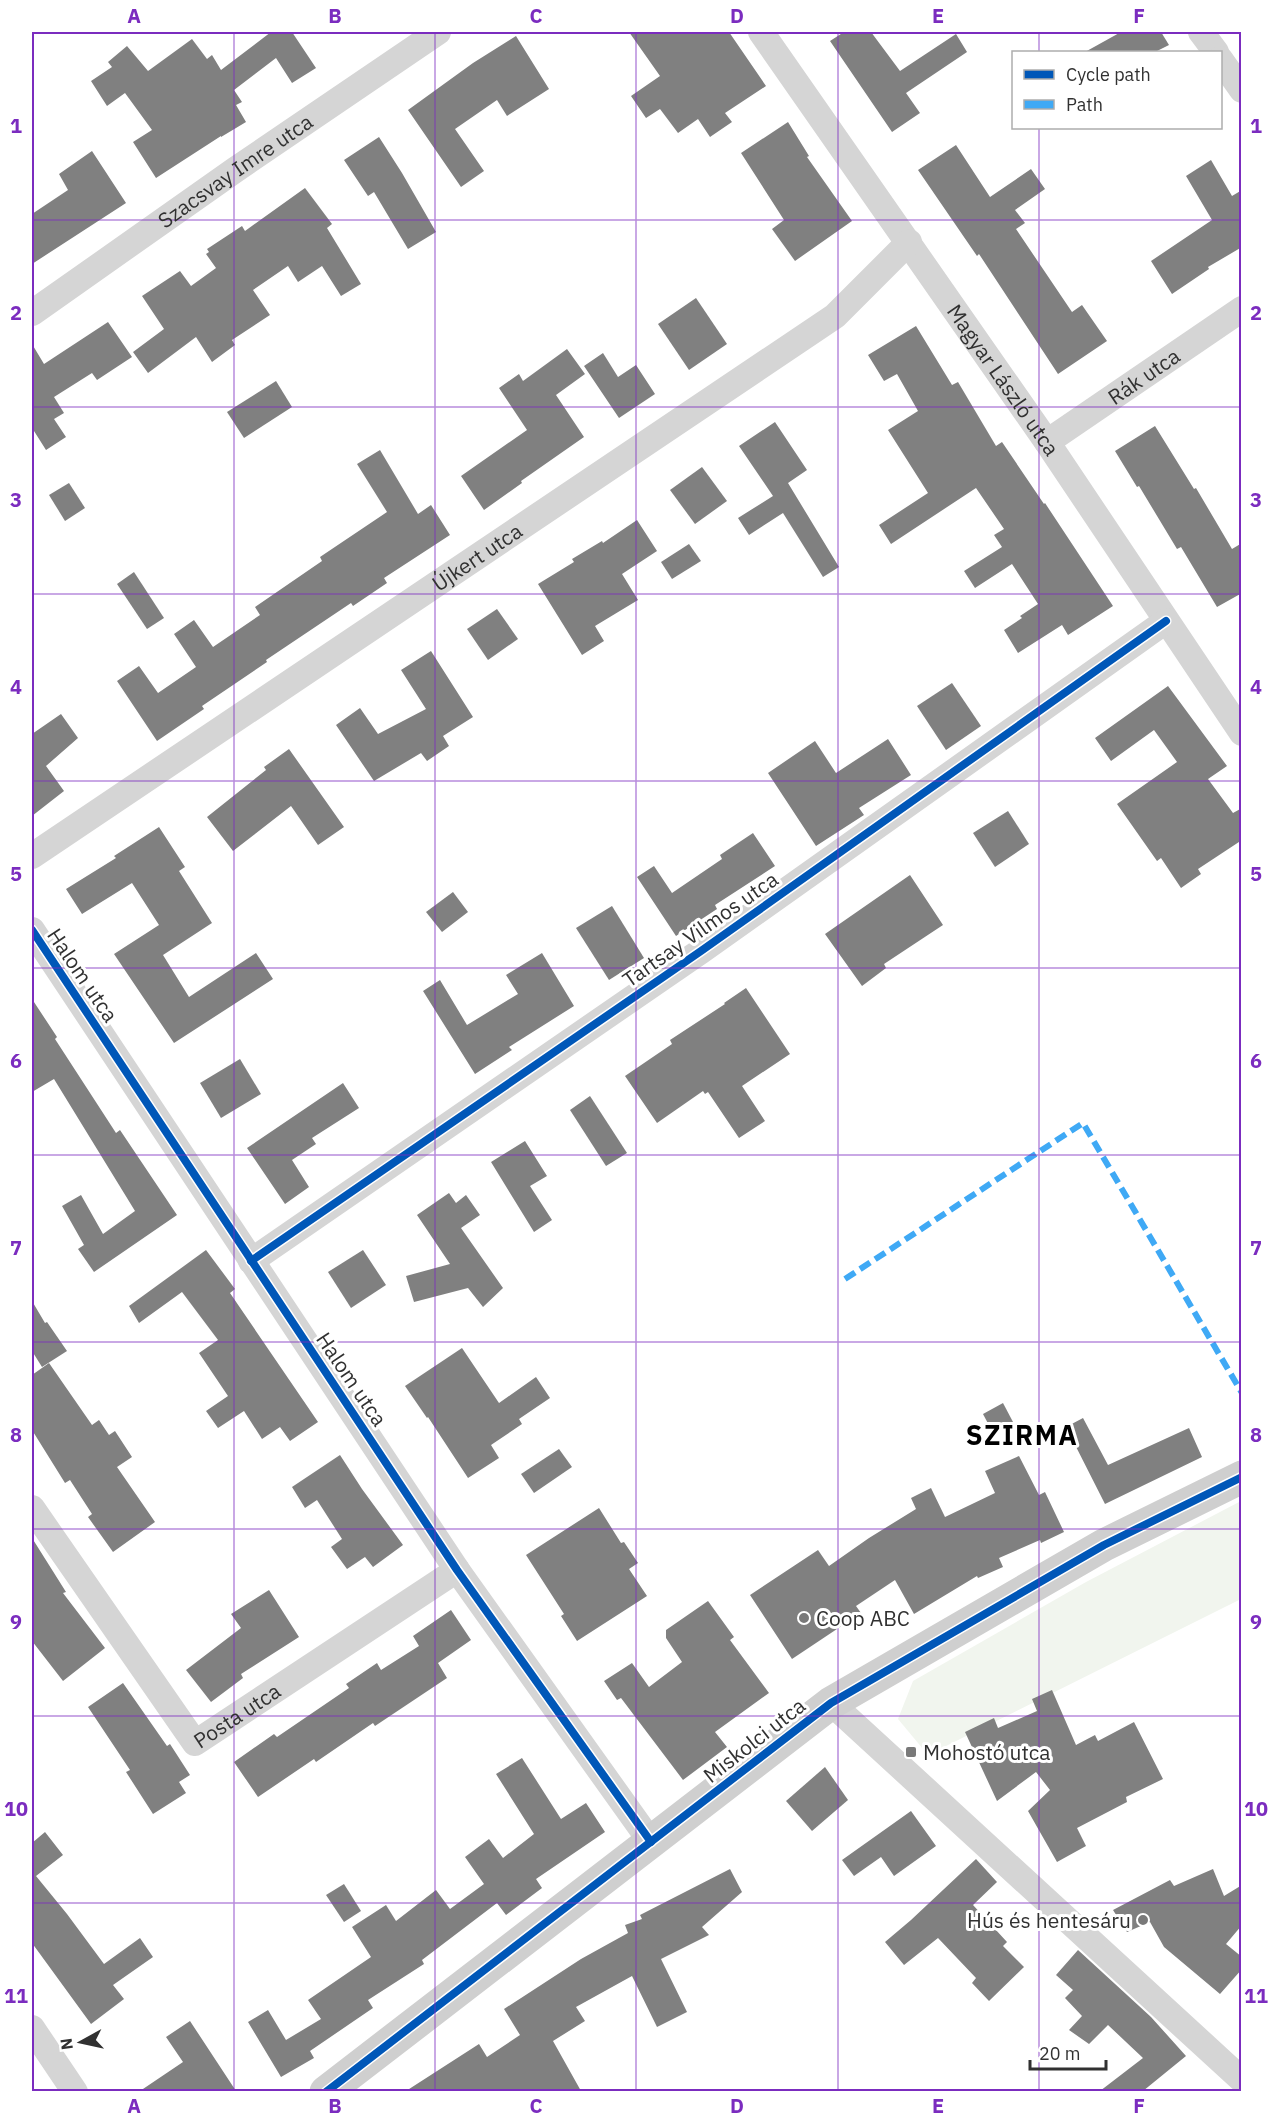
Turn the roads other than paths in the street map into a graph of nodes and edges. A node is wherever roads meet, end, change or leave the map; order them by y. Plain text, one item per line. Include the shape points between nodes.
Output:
1 (438, 32) edge
2 (761, 32) edge
3 (1201, 32) edge
4 (1215, 51) edge
5 (1222, 60) edge
6 (1242, 90) edge
7 (909, 242) junction
8 (1242, 309) edge
9 (32, 313) edge
10 (1047, 442) junction
11 (1166, 621) junction
12 (1242, 733) edge
13 (32, 856) edge
14 (32, 930) edge
15 (251, 1261) junction
16 (1242, 1477) edge
17 (32, 1508) edge
18 (457, 1570) junction
19 (831, 1703) junction
20 (651, 1842) junction
21 (32, 2028) edge
22 (1242, 2080) edge
23 (75, 2091) edge
24 (326, 2091) edge

1 - 9 street, Szacsvay Imre utca
2 - 7 street, Magyar László utca
3 - 4 street
5 - 6 street
7 - 10 street, Magyar László utca
7 - 13 street, Újkert utca via 836,316
8 - 10 street, Rák utca
10 - 11 street, Magyar László utca
11 - 12 street, Magyar László utca
11 - 15 street, Tartsay Vilmos utca via 701,951
14 - 15 street, Halom utca
15 - 18 street, Halom utca
16 - 19 main road, Miskolci utca via 1104,1545
17 - 18 street, Posta utca via 195,1743
18 - 20 street, Halom utca
19 - 20 main road, Miskolci utca
19 - 22 street
20 - 24 main road, Miskolci utca
21 - 23 street

